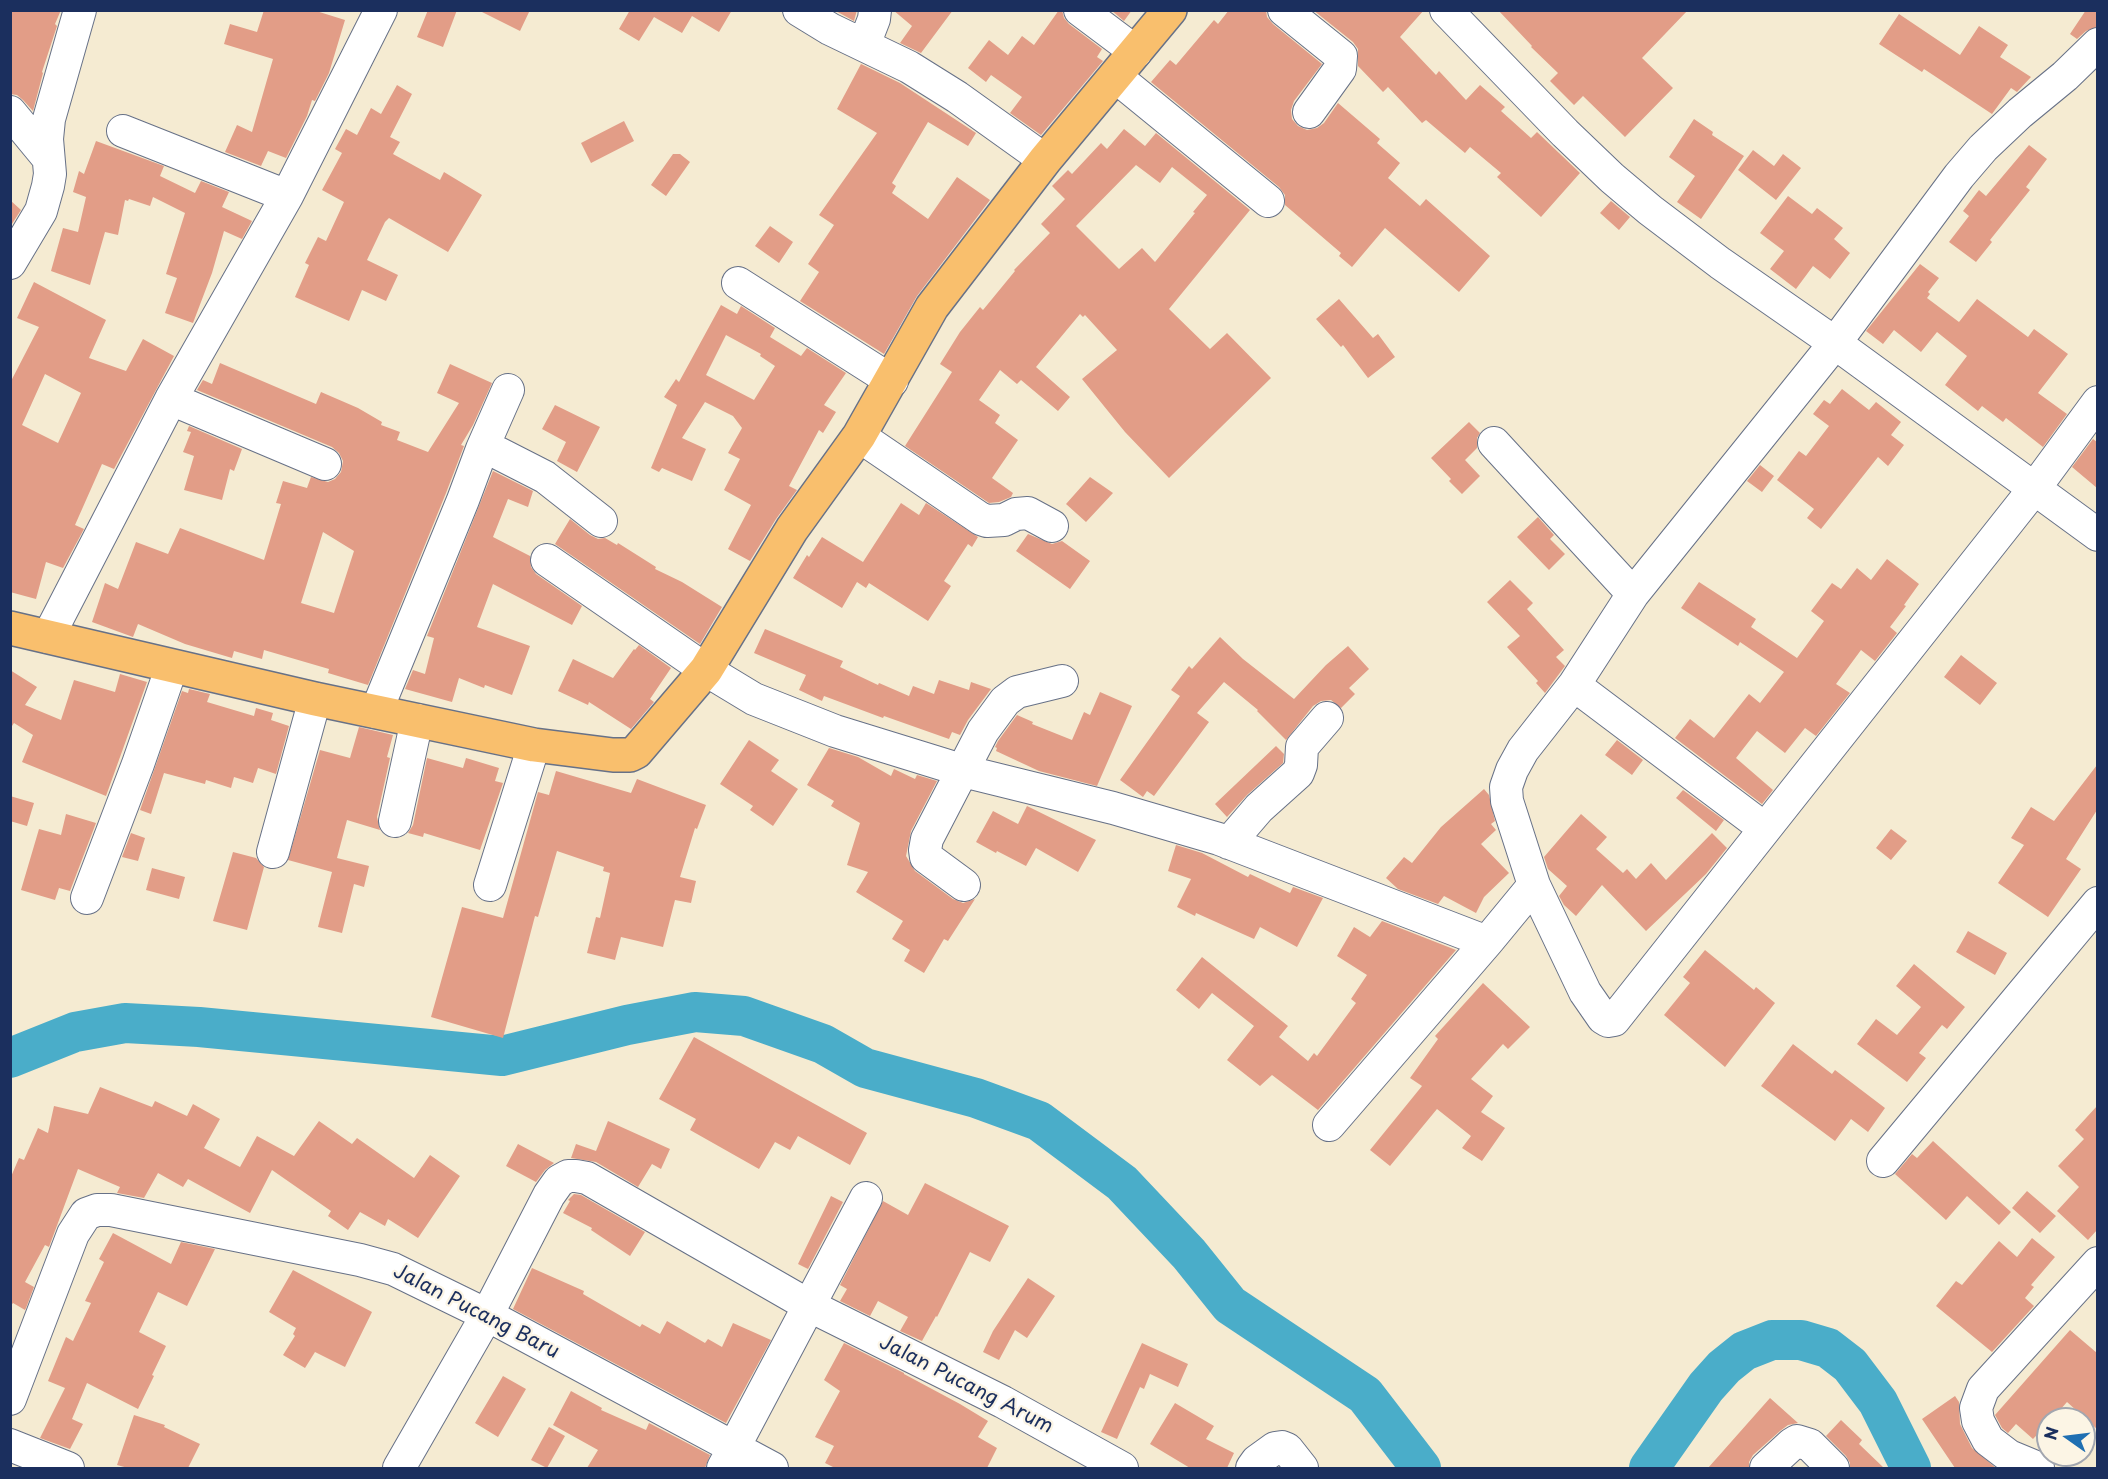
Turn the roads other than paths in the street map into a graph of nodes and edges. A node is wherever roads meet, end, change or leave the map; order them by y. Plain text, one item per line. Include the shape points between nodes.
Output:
1 (80, 10) edge
2 (381, 10) edge
3 (799, 10) edge
4 (874, 10) edge
5 (1080, 10) edge
6 (1170, 10) edge
7 (1284, 10) edge
8 (1446, 10) edge
9 (2097, 44) edge
10 (864, 45) junction
11 (1136, 52) junction
12 (1116, 77) junction
13 (10, 112) edge
14 (1309, 112) dead end
15 (123, 132) dead end
16 (48, 158) junction
17 (1045, 160) junction
18 (287, 196) junction
19 (1268, 201) dead end
20 (10, 263) edge
21 (738, 283) dead end
22 (1835, 343) junction
23 (892, 381) junction
24 (508, 390) dead end
25 (171, 399) junction
26 (2097, 402) edge
27 (859, 436) junction
28 (1494, 443) dead end
29 (482, 449) junction
30 (325, 464) dead end
31 (2034, 489) junction
32 (601, 521) dead end
33 (1052, 526) dead end
34 (2097, 535) edge
35 (547, 560) dead end
36 (1633, 594) junction
37 (10, 628) edge
38 (48, 637) junction
39 (172, 666) junction
40 (706, 670) junction
41 (1062, 681) dead end
42 (1574, 685) junction
43 (315, 699) junction
44 (376, 712) junction
45 (1327, 718) dead end
46 (417, 720) junction
47 (534, 745) junction
48 (962, 770) junction
49 (395, 821) dead end
50 (1764, 828) junction
51 (1229, 843) junction
52 (273, 852) dead end
53 (490, 885) dead end
54 (964, 885) dead end
55 (1534, 885) junction
56 (87, 898) dead end
57 (2097, 903) edge
58 (1487, 942) junction
59 (1329, 1125) dead end
60 (1883, 1161) dead end
61 (866, 1197) dead end
62 (2097, 1263) edge
63 (808, 1305) junction
64 (487, 1315) junction
65 (10, 1399) edge
66 (10, 1444) edge
67 (728, 1458) edge
68 (1294, 1459) edge
69 (68, 1468) edge
70 (399, 1468) edge
71 (772, 1468) edge
72 (1122, 1468) edge
73 (1252, 1468) edge
74 (1766, 1468) edge
75 (1833, 1468) edge
76 (2038, 1468) edge

1 - 16 street via 53,99
2 - 18 street
3 - 10 street
4 - 10 street
5 - 11 street
6 - 11 main road
7 - 14 street via 1341,56 1340,69
8 - 22 street via 1627,191 1720,263
9 - 22 street via 1983,148
10 - 17 street via 957,97
11 - 12 main road
12 - 17 main road
12 - 19 street
13 - 16 street
15 - 18 street
16 - 20 street via 48,186 41,211
17 - 23 main road via 932,307
18 - 25 street
21 - 23 street
22 - 31 street
22 - 36 street
23 - 27 main road
24 - 29 street
25 - 30 street
25 - 38 street
26 - 31 street
27 - 33 street via 981,519 1004,520 1028,513
27 - 40 main road via 792,529
28 - 36 street
29 - 32 street via 545,477
29 - 44 street
31 - 34 street
31 - 50 street
35 - 40 street
36 - 42 street
37 - 38 main road
38 - 39 main road
39 - 43 main road
39 - 56 street
40 - 47 main road via 630,755
40 - 48 street via 754,699 825,727
41 - 48 street via 1017,692 1005,701
42 - 50 street
42 - 55 street via 1523,750 1506,787
43 - 44 main road
43 - 52 street
44 - 46 main road
45 - 51 street via 1302,747 1298,773 1259,808
46 - 47 main road
46 - 49 street
47 - 53 street
48 - 51 street via 1113,808
48 - 54 street via 925,850 932,863
50 - 55 street via 1614,1020 1603,1018 1585,992
51 - 58 street
55 - 58 street
57 - 60 street
58 - 59 street
61 - 63 street
62 - 76 street via 1983,1389 1976,1408 1988,1440 2009,1456
63 - 64 street, Jalan Pucang Arum via 587,1178 568,1176 549,1195
63 - 67 street
63 - 72 street, Jalan Pucang Arum via 1003,1402
64 - 65 street, Jalan Pucang Baru via 409,1276 360,1260 97,1210 86,1214 73,1234
64 - 67 street, Jalan Pucang Baru
64 - 70 street
66 - 69 street
67 - 71 street, Jalan Pucang Baru
68 - 73 street via 1282,1446
74 - 75 street via 1797,1441 1810,1445

